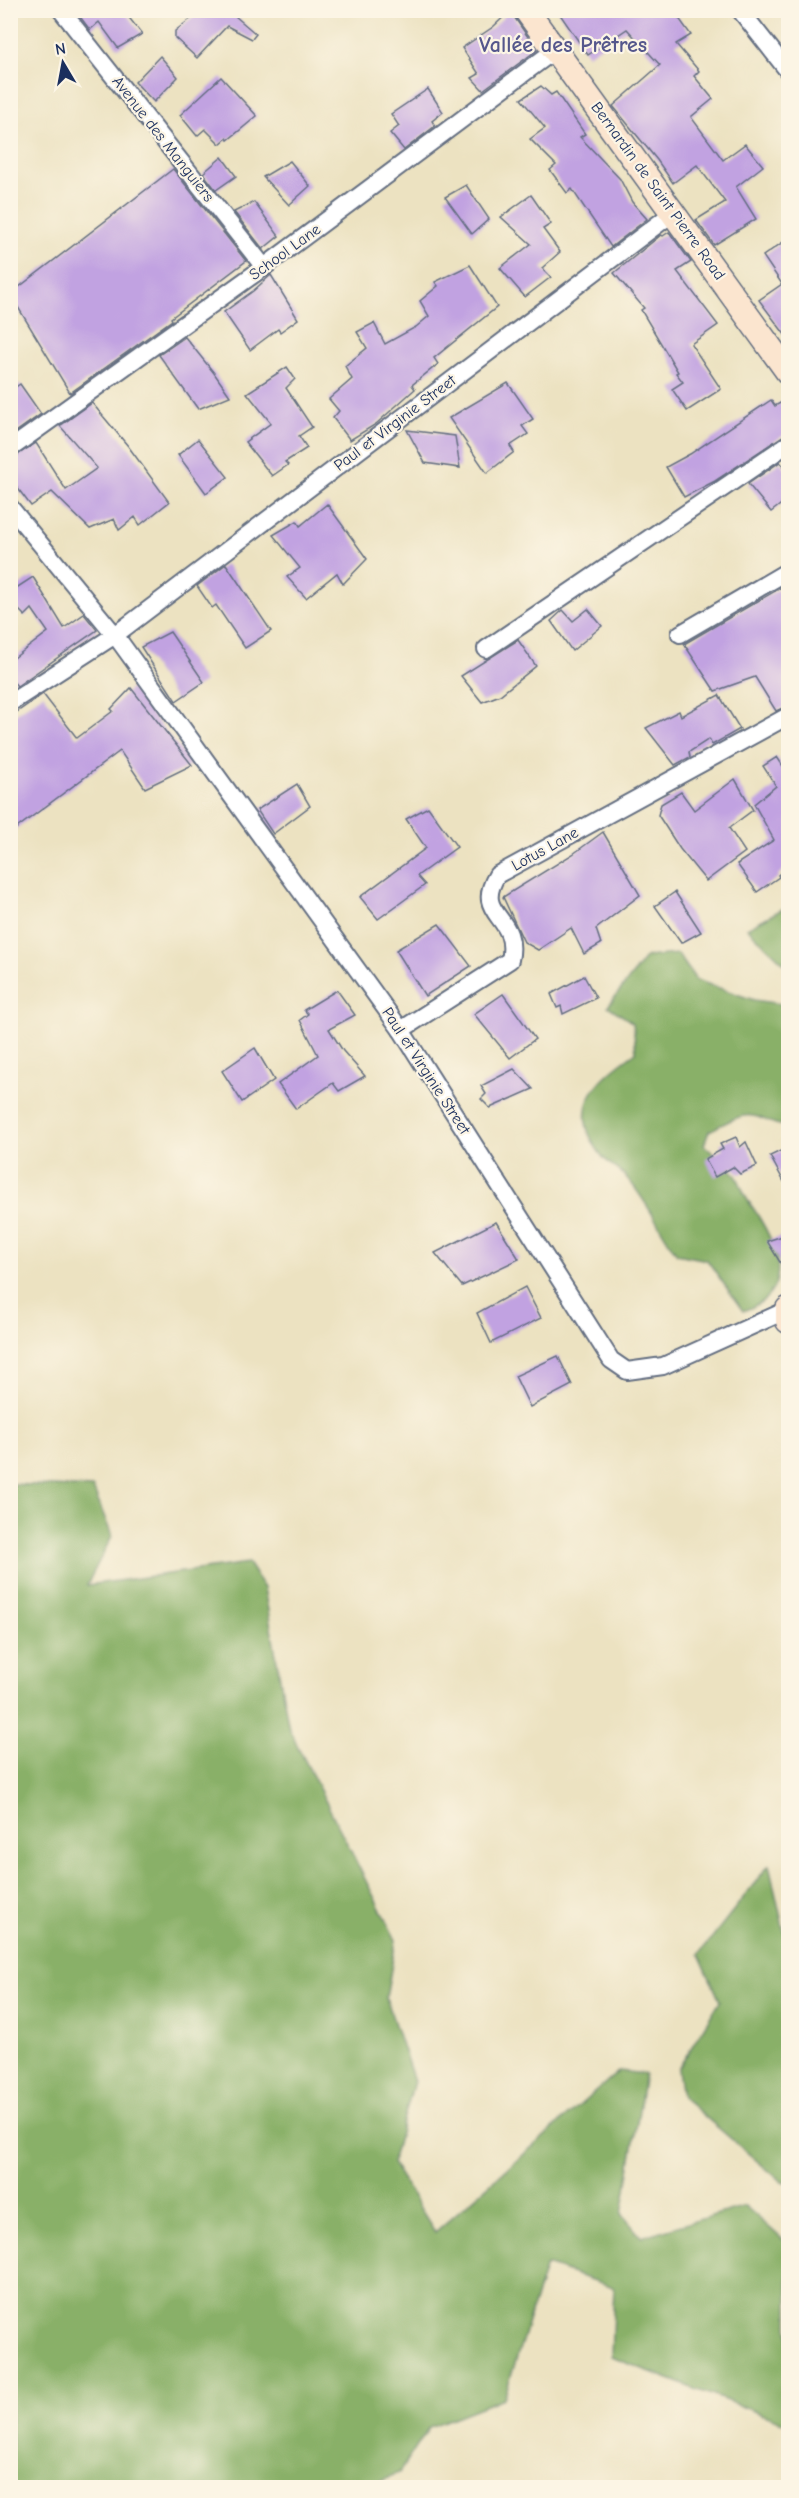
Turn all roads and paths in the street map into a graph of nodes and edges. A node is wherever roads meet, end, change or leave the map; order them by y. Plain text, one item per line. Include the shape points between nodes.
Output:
1 (61, 10) edge
2 (526, 10) edge
3 (740, 10) edge
4 (555, 50) junction
5 (789, 71) edge
6 (674, 212) junction
7 (264, 267) junction
8 (789, 372) edge
9 (789, 444) edge
10 (10, 448) edge
11 (10, 507) edge
12 (789, 571) edge
13 (680, 634) dead end
14 (115, 635) junction
15 (486, 649) dead end
16 (10, 703) edge
17 (789, 716) edge
18 (401, 1030) junction
19 (788, 1314) edge

1 - 7 street, Avenue des Manguiers
2 - 4 main road, Bernardin de Saint Pierre Road
3 - 5 street
4 - 6 main road, Bernardin de Saint Pierre Road
4 - 7 street, School Lane
6 - 8 main road, Bernardin de Saint Pierre Road
6 - 14 street, Paul et Virginie Street
7 - 10 street, School Lane
9 - 15 street
11 - 14 street, Paul et Virginie Street
12 - 13 street
14 - 16 street
14 - 18 street, Paul et Virginie Street
17 - 18 street, Lotus Lane via 497,875 489,888 490,905 508,927 513,945 510,960
18 - 19 street, Paul et Virginie Street via 610,1360 627,1371 663,1366

